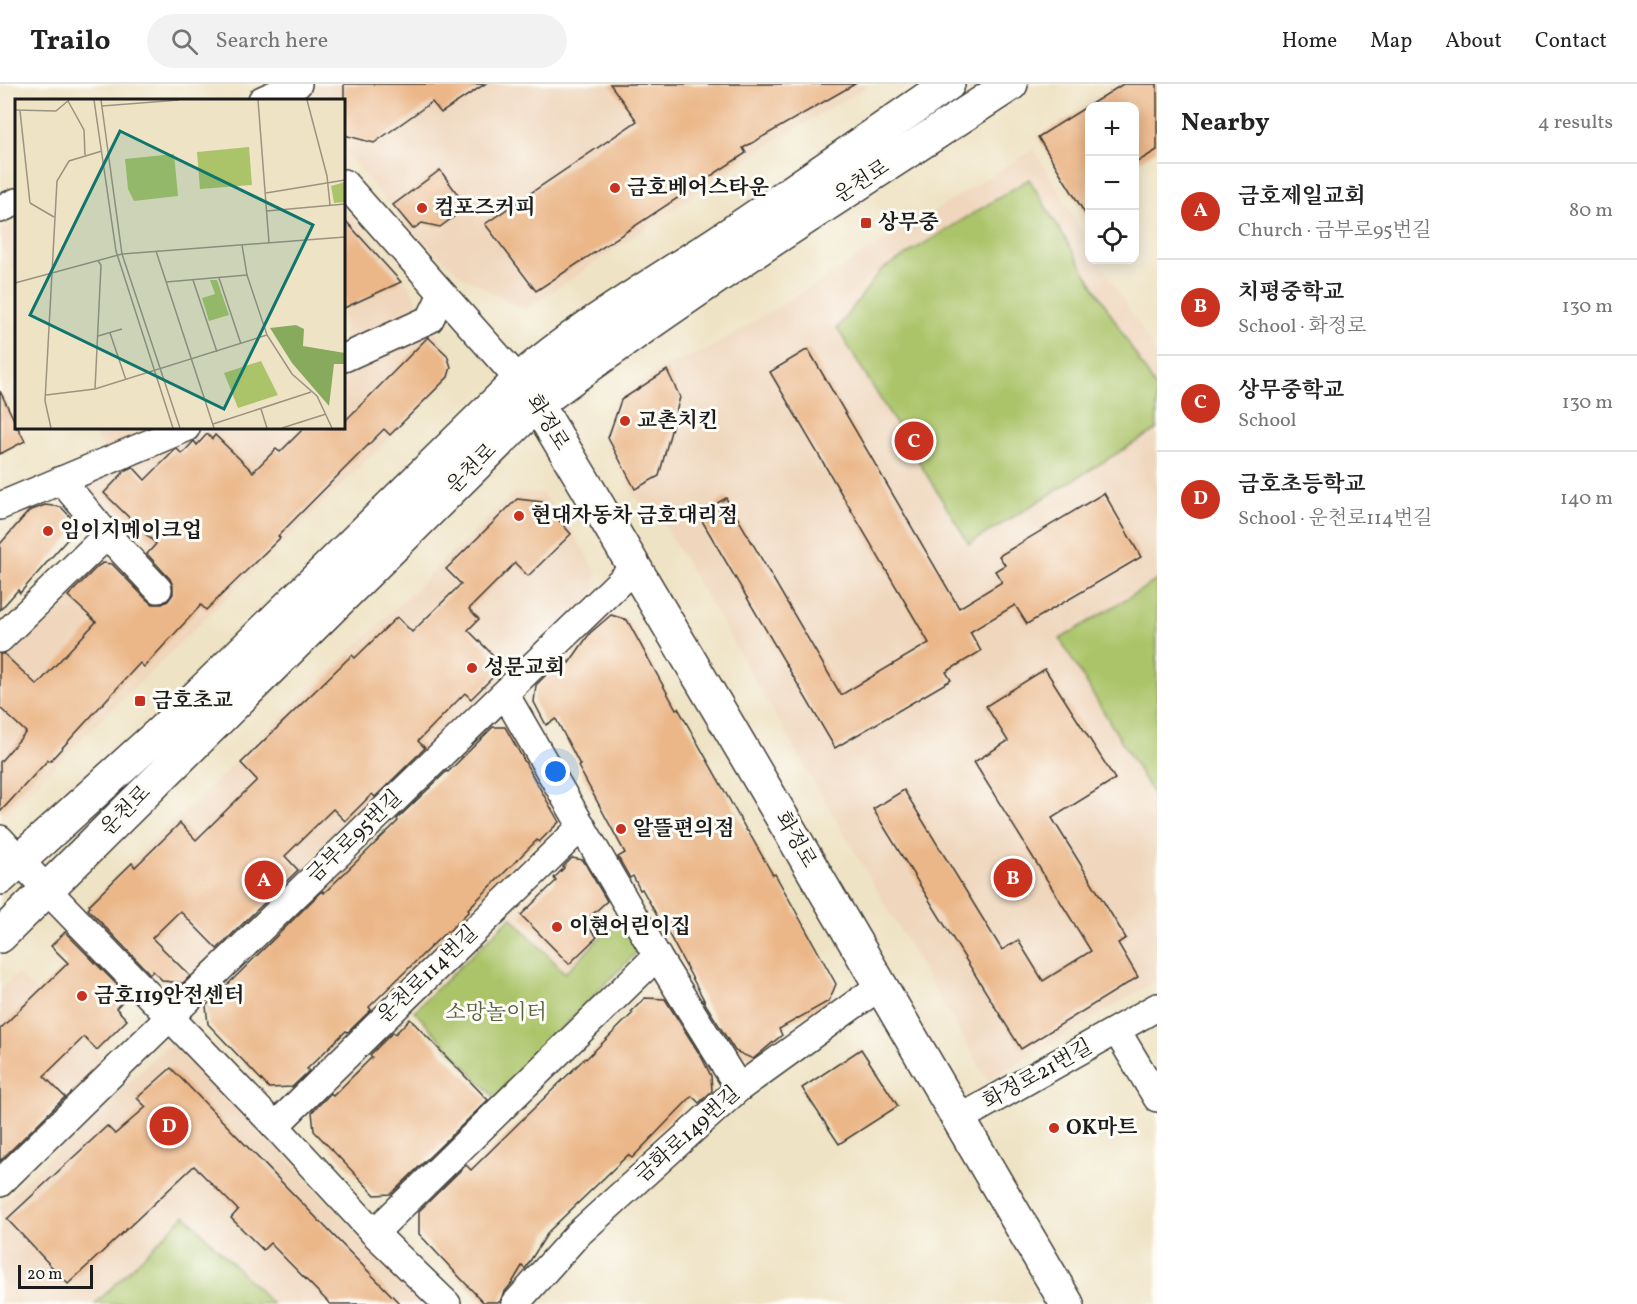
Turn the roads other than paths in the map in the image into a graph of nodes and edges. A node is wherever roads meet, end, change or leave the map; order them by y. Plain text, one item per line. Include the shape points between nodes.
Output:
1 (298, 84) edge
2 (948, 84) edge
3 (1011, 84) edge
4 (264, 96) edge
5 (345, 184) edge
6 (15, 202) edge
7 (0, 209) edge
8 (442, 294) junction
9 (345, 358) edge
10 (528, 392) junction
11 (184, 429) edge
12 (61, 480) junction
13 (0, 506) edge
14 (107, 535) junction
15 (634, 567) junction
16 (158, 589) dead end
17 (0, 639) edge
18 (505, 694) junction
19 (582, 826) junction
20 (7, 859) edge
21 (47, 890) junction
22 (0, 936) edge
23 (657, 956) junction
24 (880, 986) junction
25 (1157, 1007) edge
26 (170, 1016) junction
27 (1117, 1031) junction
28 (739, 1088) junction
29 (1157, 1098) edge
30 (959, 1119) junction
31 (275, 1126) junction
32 (0, 1183) edge
33 (374, 1233) junction
34 (447, 1304) edge
35 (515, 1304) edge
36 (1066, 1304) edge

1 - 4 street
2 - 10 street, 운천로 via 577,334
3 - 10 street, 운천로 via 595,360
5 - 8 street
6 - 7 street
8 - 9 street via 430,319
8 - 10 street
10 - 15 street, 화정로
10 - 20 street, 운천로 via 162,731
10 - 21 street, 운천로
11 - 12 street
12 - 13 street
12 - 14 street
14 - 16 street
14 - 17 street
15 - 18 street, 금부로95번길
15 - 24 street, 화정로
18 - 19 street
18 - 26 street, 금부로95번길
19 - 23 street
19 - 31 street, 운천로114번길
20 - 21 street
21 - 22 street, 운천로
21 - 26 street
23 - 28 street
23 - 33 street
24 - 28 street, 금화로149번길
24 - 30 street, 화정로
25 - 27 street, 화정로21번길
26 - 31 street
26 - 32 street, 금부로95번길
27 - 29 street, 화정로21번길
27 - 30 street, 화정로21번길
28 - 35 street, 금화로149번길 via 578,1234
30 - 36 street, 화정로
31 - 33 street
33 - 34 street

